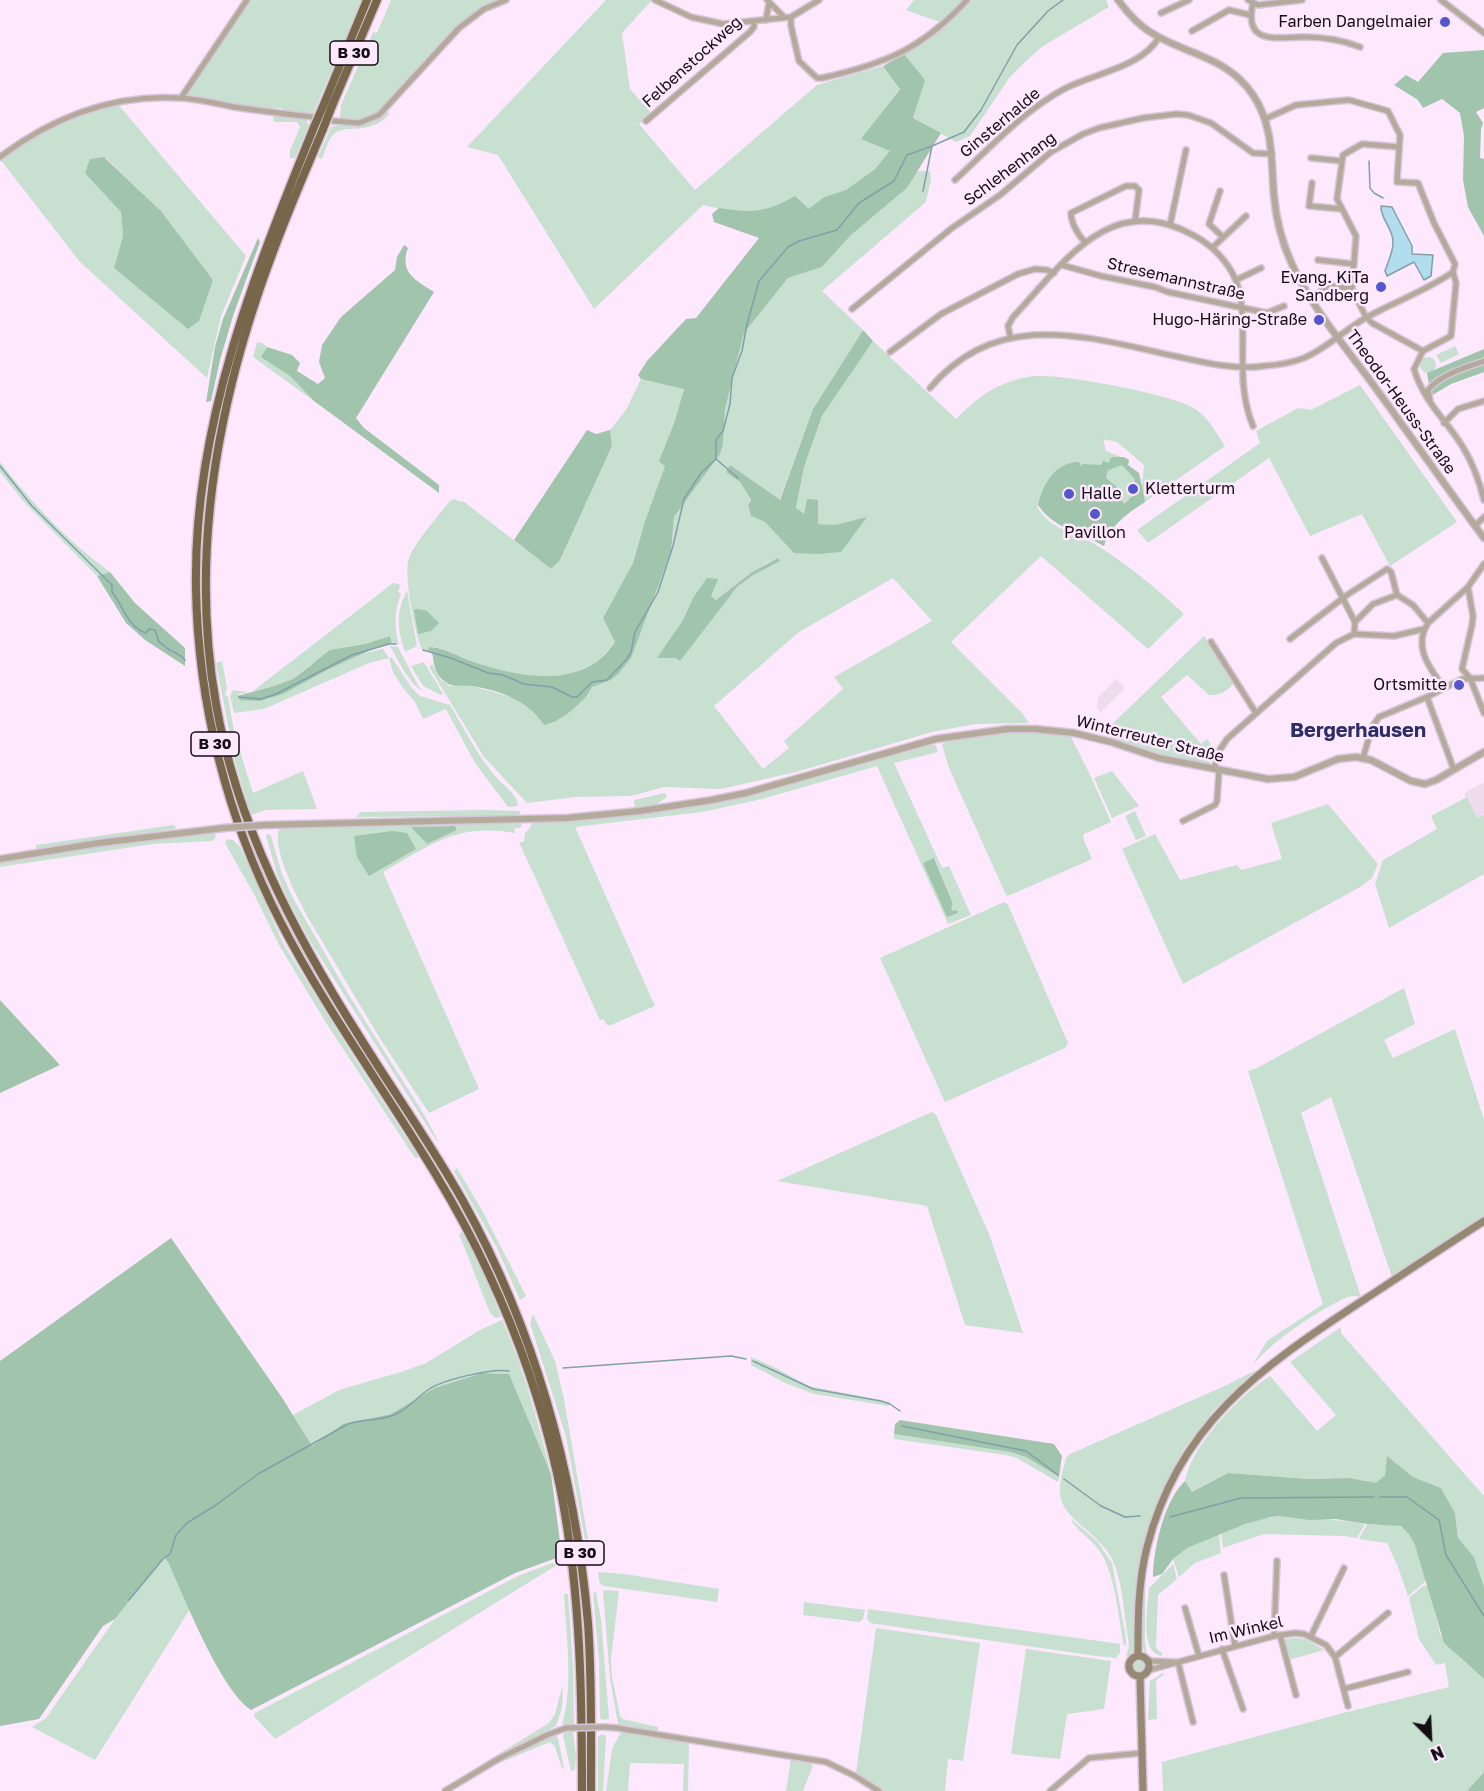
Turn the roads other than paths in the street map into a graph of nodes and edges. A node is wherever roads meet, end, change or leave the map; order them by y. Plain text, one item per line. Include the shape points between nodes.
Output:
1 (247, 0) edge
2 (368, 0) edge
3 (376, 0) edge
4 (506, 0) edge
5 (655, 0) edge
6 (819, 0) edge
7 (967, 0) edge
8 (1118, 0) edge
9 (1189, 0) edge
10 (1302, 0) edge
11 (1441, 0) edge
12 (768, 1) edge
13 (1251, 2) edge
14 (1161, 13) dead end
15 (1250, 15) junction
16 (784, 16) junction
17 (791, 17) junction
18 (766, 20) junction
19 (754, 22) junction
20 (1192, 31) dead end
21 (1484, 33) edge
22 (1159, 38) junction
23 (1360, 46) dead end
24 (181, 98) junction
25 (328, 105) junction
26 (312, 117) dead end
27 (1265, 119) junction
28 (334, 121) dead end
29 (646, 121) dead end
30 (1399, 147) junction
31 (1186, 150) dead end
32 (1272, 154) junction
33 (0, 157) edge
34 (1311, 158) dead end
35 (1342, 161) junction
36 (954, 180) dead end
37 (1312, 183) dead end
38 (1220, 191) dead end
39 (1342, 209) junction
40 (1246, 216) dead end
41 (1135, 221) junction
42 (1170, 225) junction
43 (1223, 237) junction
44 (1085, 242) junction
45 (1212, 248) junction
46 (1318, 260) dead end
47 (1354, 264) junction
48 (1062, 266) junction
49 (1261, 268) dead end
50 (1453, 272) junction
51 (1054, 273) junction
52 (1236, 280) junction
53 (1352, 289) junction
54 (1321, 291) dead end
55 (1284, 306) dead end
56 (1241, 308) junction
57 (852, 309) dead end
58 (1366, 317) junction
59 (1010, 336) junction
60 (1336, 337) junction
61 (1423, 351) junction
62 (890, 352) dead end
63 (1484, 361) edge
64 (1242, 367) junction
65 (930, 388) dead end
66 (1484, 401) edge
67 (1431, 405) junction
68 (1444, 423) junction
69 (1253, 426) dead end
70 (1484, 474) edge
71 (1478, 477) junction
72 (1484, 500) edge
73 (1484, 517) edge
74 (1475, 526) junction
75 (1484, 538) edge
76 (1322, 558) dead end
77 (1484, 564) edge
78 (1468, 587) junction
79 (1397, 595) junction
80 (1343, 598) junction
81 (1355, 622) junction
82 (1428, 623) junction
83 (1424, 629) junction
84 (1354, 634) junction
85 (1290, 639) dead end
86 (1211, 642) dead end
87 (1470, 678) junction
88 (1484, 678) edge
89 (1443, 687) junction
90 (1427, 697) junction
91 (1256, 712) junction
92 (1484, 712) edge
93 (1484, 752) edge
94 (1363, 758) junction
95 (1217, 770) junction
96 (1454, 770) junction
97 (1183, 820) dead end
98 (1, 857) edge
99 (1484, 1221) edge
100 (516, 1324) junction
101 (1277, 1561) dead end
102 (1344, 1568) dead end
103 (1224, 1575) dead end
104 (1185, 1608) dead end
105 (1388, 1613) dead end
106 (1277, 1636) junction
107 (1311, 1636) junction
108 (1235, 1646) junction
109 (1222, 1649) junction
110 (1138, 1655) junction
111 (1199, 1656) junction
112 (1335, 1657) junction
113 (1148, 1659) junction
114 (1177, 1662) junction
115 (1149, 1670) junction
116 (1408, 1672) dead end
117 (1140, 1676) junction
118 (1344, 1689) junction
119 (1296, 1695) dead end
120 (1348, 1706) dead end
121 (1243, 1709) dead end
122 (1193, 1722) dead end
123 (1142, 1753) junction
124 (869, 1788) edge
125 (445, 1791) edge
126 (582, 1791) edge
127 (591, 1791) edge
128 (879, 1791) edge
129 (1050, 1791) edge
130 (1143, 1791) edge

1 - 24 street
2 - 25 highway, B 30
3 - 25 highway, B 30
4 - 28 street via 484,9 459,28 379,115 359,123
5 - 19 street via 695,18 723,24
6 - 17 street
7 - 17 street via 929,36 895,57 822,78 799,61
8 - 22 street, Theodor-Heuss-Straße via 1135,20
9 - 14 street
10 - 13 street via 1266,5
11 - 21 street
12 - 16 street
12 - 18 street
13 - 15 street
15 - 20 street via 1229,10
15 - 23 street via 1255,32 1267,37 1324,38
16 - 17 street
16 - 18 street
18 - 19 street
19 - 29 street, Felbenstockweg via 750,32
22 - 27 street, Theodor-Heuss-Straße via 1226,68 1245,84
22 - 36 street, Ginsterhalde via 1132,61 1043,101
24 - 26 street
24 - 33 street via 124,100 79,111 30,135
25 - 100 highway, B 30, bridge via 263,252 241,316 208,448 201,493 196,587 207,701 225,784 255,867 281,922 351,1041 430,1162
27 - 30 street via 1296,105 1350,100 1388,111 1400,135
27 - 32 street, Theodor-Heuss-Straße
30 - 35 street via 1362,144 1343,155
30 - 50 street via 1397,182 1418,183 1455,264
31 - 42 street
32 - 57 street, Schlehenhang via 1253,153 1211,123 1188,115 1132,120 1083,134 1051,152
32 - 60 street, Theodor-Heuss-Straße via 1275,207 1284,244 1298,277
34 - 35 street
35 - 39 street via 1337,199
37 - 39 street via 1309,206
38 - 43 street via 1209,224
39 - 47 street via 1356,236
40 - 43 street
41 - 42 street
41 - 44 street via 1107,228
41 - 44 street via 1139,189 1126,186 1071,213 1071,220
42 - 45 street
43 - 45 street
44 - 48 street
45 - 52 street
46 - 47 street
47 - 53 street
48 - 51 street
48 - 56 street, Stresemannstraße
49 - 52 street
50 - 58 street
50 - 61 street via 1456,283 1451,336
51 - 59 street via 1013,317 1008,326
51 - 62 street via 1035,269 1018,274 941,314
52 - 56 street
53 - 54 street via 1332,286
53 - 58 street
55 - 56 street, Stresemannstraße via 1267,313
56 - 64 street
58 - 60 street
58 - 61 street
59 - 64 street via 1071,336
59 - 65 street via 966,355
60 - 64 street via 1294,361
60 - 74 street, Theodor-Heuss-Straße
61 - 67 street via 1414,369
63 - 67 street via 1433,383 1428,390
64 - 69 street via 1244,398
66 - 68 street via 1458,409
67 - 68 street
68 - 71 street
70 - 71 street
71 - 72 street
73 - 74 street
74 - 75 street, Theodor-Heuss-Straße
76 - 80 street
77 - 78 street
78 - 82 street
78 - 87 street via 1473,616 1462,669
79 - 80 street via 1388,569
79 - 81 street via 1374,604
79 - 82 street via 1413,605
80 - 81 street
80 - 85 street
81 - 84 street
82 - 83 street
83 - 84 street via 1394,636
83 - 89 street via 1423,653
84 - 91 street via 1336,643
86 - 91 street
87 - 88 street
87 - 89 street
87 - 92 street
89 - 90 street
90 - 94 street via 1379,717
90 - 96 street
91 - 95 street via 1222,746
93 - 96 street
94 - 95 street, Winterreuter Straße via 1338,759 1284,778
94 - 96 street, Winterreuter Straße via 1420,784
95 - 97 street via 1215,805
95 - 98 street, Winterreuter Straße, bridge via 1056,730 1008,729 936,740 746,793 640,811 567,818 265,825
99 - 110 main road via 1284,1353 1212,1418 1172,1480 1147,1546 1140,1584
100 - 126 highway, B 30 via 558,1476 569,1543 580,1652
100 - 127 highway, B 30 via 555,1427 578,1541 591,1675
101 - 106 street
102 - 107 street
103 - 108 street
104 - 111 street
105 - 112 street
106 - 107 street, Im Winkel
106 - 108 street, Im Winkel
106 - 119 street
107 - 112 street via 1326,1645
108 - 109 street, Im Winkel
109 - 111 street, Im Winkel
109 - 121 street
110 - 113 main road
110 - 117 main road via 1130,1660 1129,1666
111 - 114 street, Im Winkel
112 - 118 street
113 - 114 street, Im Winkel
113 - 115 main road
114 - 115 street, Im Winkel
114 - 122 street
115 - 117 main road
116 - 118 street
117 - 123 main road
118 - 120 street
123 - 129 street via 1089,1758
123 - 130 main road
124 - 125 street, bridge via 826,1762 604,1727 559,1729
124 - 128 street

